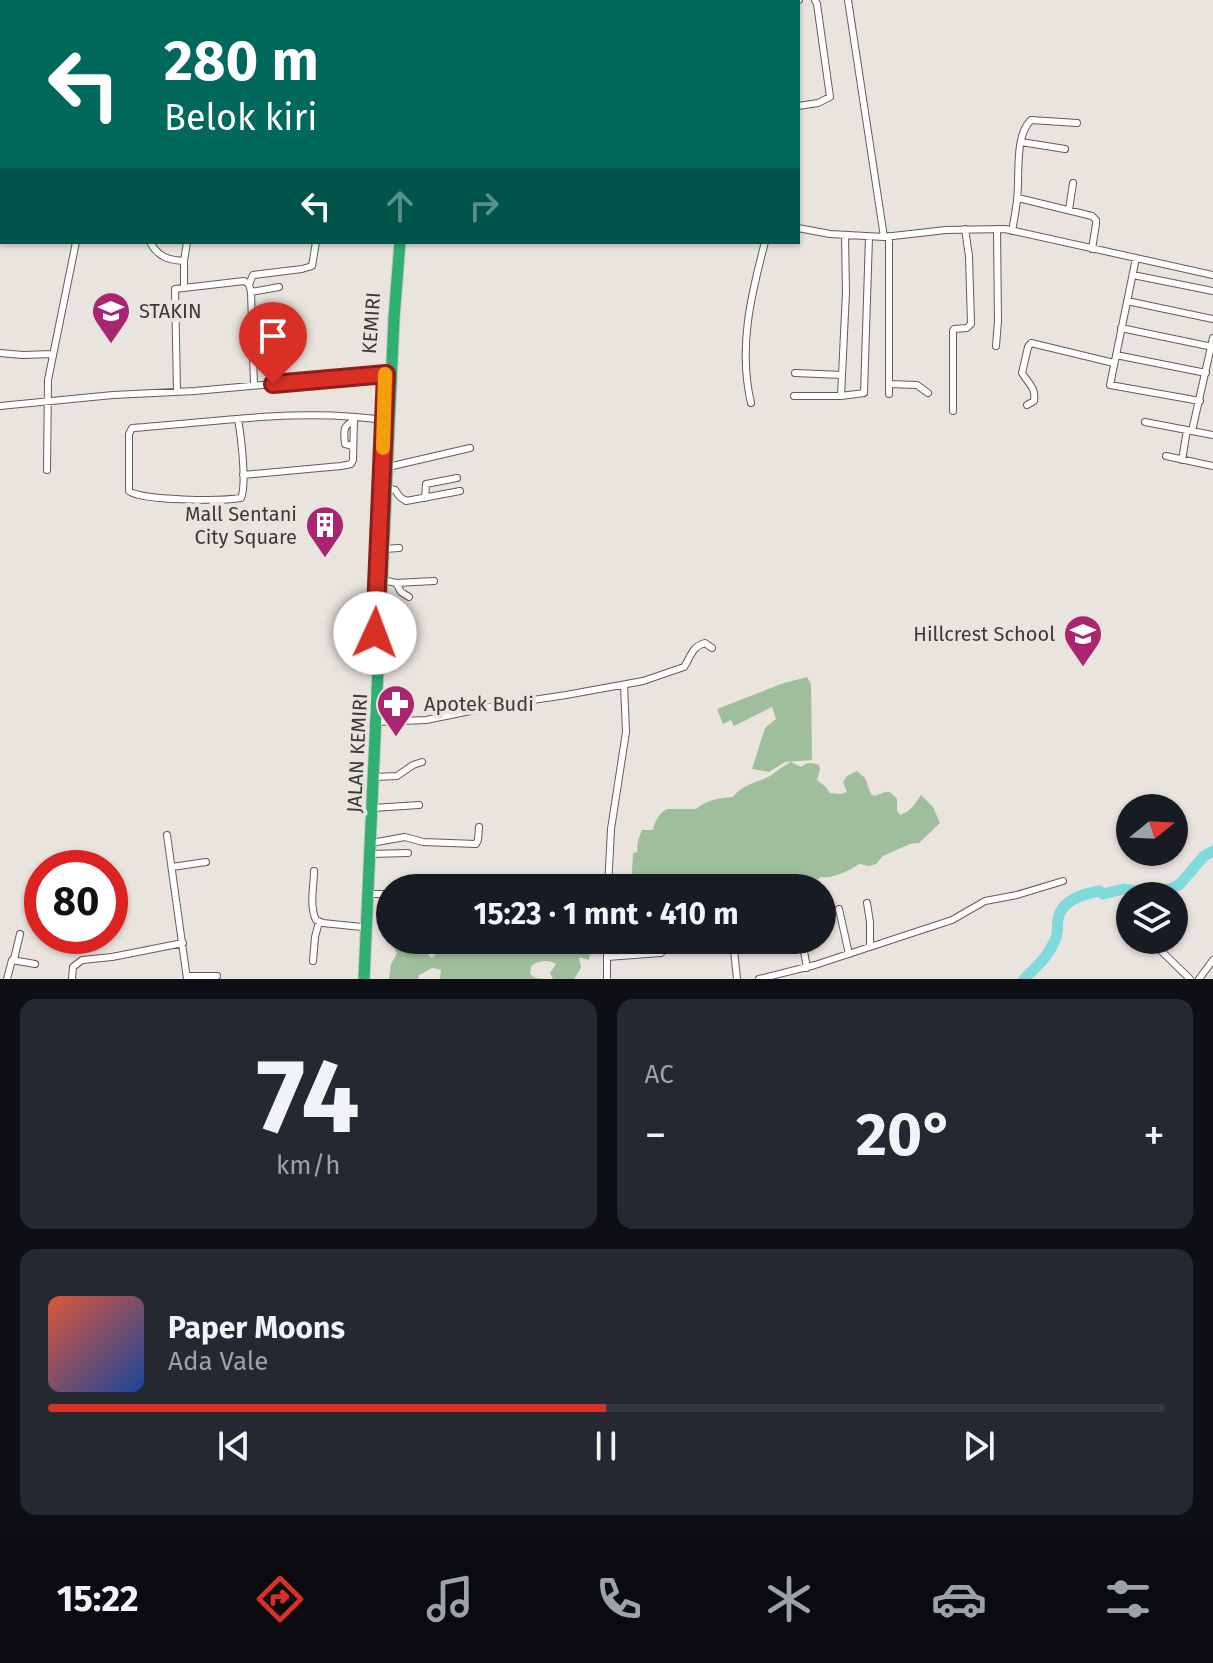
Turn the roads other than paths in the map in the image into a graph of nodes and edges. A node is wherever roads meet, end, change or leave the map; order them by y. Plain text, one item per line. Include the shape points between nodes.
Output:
1 (816, 0) edge
2 (848, 0) edge
3 (800, 106) edge
4 (1077, 123) dead end
5 (1021, 142) junction
6 (1065, 149) dead end
7 (1073, 183) dead end
8 (1018, 198) junction
9 (1069, 210) junction
10 (800, 228) edge
11 (965, 229) junction
12 (997, 229) junction
13 (1012, 231) junction
14 (845, 235) junction
15 (869, 237) junction
16 (886, 237) junction
17 (76, 244) edge
18 (151, 244) edge
19 (187, 244) edge
20 (316, 244) edge
21 (398, 244) edge
22 (398, 244) edge
23 (764, 244) edge
24 (1092, 249) junction
25 (1136, 258) junction
26 (184, 261) junction
27 (1133, 275) junction
28 (1213, 275) edge
29 (279, 287) dead end
30 (184, 288) junction
31 (250, 288) junction
32 (1213, 291) edge
33 (1127, 301) junction
34 (1213, 319) edge
35 (1121, 328) junction
36 (1212, 344) edge
37 (996, 346) dead end
38 (0, 353) edge
39 (52, 354) junction
40 (1115, 359) junction
41 (795, 373) dead end
42 (1206, 373) junction
43 (386, 374) junction
44 (842, 375) junction
45 (889, 384) junction
46 (254, 385) junction
47 (177, 392) junction
48 (928, 393) dead end
49 (889, 394) dead end
50 (794, 396) dead end
51 (841, 396) junction
52 (1200, 401) junction
53 (47, 402) junction
54 (751, 403) dead end
55 (1027, 405) dead end
56 (0, 406) edge
57 (953, 411) dead end
58 (238, 419) junction
59 (354, 419) junction
60 (387, 420) junction
61 (1145, 422) dead end
62 (1190, 431) junction
63 (1213, 435) edge
64 (470, 448) dead end
65 (1166, 456) dead end
66 (1182, 460) junction
67 (1213, 466) edge
68 (387, 467) junction
69 (47, 470) dead end
70 (243, 475) junction
71 (457, 478) dead end
72 (386, 488) junction
73 (460, 491) dead end
74 (425, 498) junction
75 (399, 548) dead end
76 (384, 549) junction
77 (383, 580) junction
78 (434, 581) dead end
79 (396, 583) junction
80 (409, 597) dead end
81 (712, 648) dead end
82 (624, 685) junction
83 (374, 722) junction
84 (422, 762) dead end
85 (374, 777) junction
86 (419, 805) dead end
87 (373, 808) junction
88 (479, 827) dead end
89 (167, 835) dead end
90 (369, 843) junction
91 (408, 853) dead end
92 (206, 862) dead end
93 (172, 867) junction
94 (314, 871) dead end
95 (609, 874) edge
96 (1063, 881) dead end
97 (369, 894) junction
98 (376, 894) edge
99 (867, 903) dead end
100 (839, 909) dead end
101 (319, 922) junction
102 (362, 927) junction
103 (20, 934) dead end
104 (183, 943) junction
105 (870, 947) junction
106 (648, 954) edge
107 (734, 954) edge
108 (804, 954) edge
109 (849, 954) junction
110 (1164, 954) edge
111 (607, 957) joint
112 (14, 959) junction
113 (1213, 960) edge
114 (313, 961) dead end
115 (35, 964) dead end
116 (807, 968) junction
117 (217, 976) dead end
118 (187, 977) edge
119 (7, 979) edge
120 (72, 979) edge
121 (362, 979) edge
122 (607, 979) edge
123 (737, 979) edge
124 (759, 979) edge
125 (1190, 979) edge
126 (1199, 979) edge

1 - 3 street via 830,97
2 - 16 street
4 - 5 street via 1031,120
5 - 6 street
5 - 8 street
7 - 9 street
8 - 9 street
8 - 13 street
9 - 24 street via 1094,218
10 - 14 street
11 - 12 street
11 - 16 street
11 - 57 street via 971,324 953,331
12 - 13 street
12 - 37 street
13 - 24 street
14 - 15 street
14 - 44 street
15 - 16 street
15 - 51 street via 865,391
16 - 45 street
17 - 39 street
18 - 26 street via 164,258
19 - 26 street
20 - 31 street via 312,266 253,275
21 - 43 highway, KEMIRI
22 - 60 highway, JALAN KEMIRI
23 - 54 street via 747,317
24 - 25 street
25 - 27 street
25 - 28 street
26 - 30 street
27 - 32 street
27 - 33 street
29 - 31 street
30 - 31 street via 244,281
30 - 47 street via 175,289
31 - 46 street
33 - 34 street
33 - 35 street
35 - 36 street
35 - 40 street
36 - 42 street
38 - 39 street
39 - 53 street
40 - 42 street
40 - 52 street via 1112,386
40 - 55 street via 1031,343 1022,373 1035,394
41 - 44 street
42 - 52 street
43 - 46 street
43 - 60 highway, KEMIRI
44 - 51 street
45 - 48 street via 917,385
45 - 49 street
46 - 47 street
47 - 53 street
50 - 51 street
52 - 62 street
53 - 56 street
53 - 69 street
58 - 59 street
58 - 70 street
58 - 70 street via 132,428 128,488 136,496 239,499 244,495
59 - 60 street
59 - 70 street via 351,464
60 - 68 highway, JALAN KEMIRI
60 - 83 highway, KEMIRI
61 - 62 street
62 - 63 street
62 - 66 street
64 - 68 street
65 - 66 street
66 - 67 street
68 - 72 highway, JALAN KEMIRI
71 - 74 street via 426,484
72 - 74 street via 406,501
72 - 76 highway, JALAN KEMIRI
73 - 74 street
75 - 76 street
76 - 77 highway, JALAN KEMIRI
77 - 79 street
77 - 83 highway, JALAN KEMIRI
78 - 79 street
79 - 80 street
81 - 82 street via 698,645 682,668
82 - 83 street via 433,719
82 - 95 street via 626,732
83 - 85 highway, JALAN KEMIRI
83 - 90 highway, KEMIRI
84 - 85 street via 397,776
85 - 87 highway, JALAN KEMIRI
86 - 87 street
87 - 90 highway, JALAN KEMIRI
88 - 90 street via 476,844 405,837
89 - 93 street
90 - 91 street
90 - 97 highway, JALAN KEMIRI
90 - 102 highway, JALAN KEMIRI
92 - 93 street
93 - 104 street
94 - 101 street via 313,914
96 - 105 street via 985,901 952,920
97 - 98 street
97 - 121 highway, JALAN KEMIRI
99 - 105 street
100 - 109 street
101 - 102 street
101 - 114 street
102 - 121 highway, JALAN KEMIRI
103 - 112 street
104 - 118 street
104 - 120 street via 82,960 73,967
105 - 109 street
106 - 111 street
107 - 123 street
108 - 116 street
109 - 116 street
110 - 125 street
111 - 122 street
112 - 115 street
112 - 119 street
113 - 126 street
116 - 124 street
117 - 118 street

